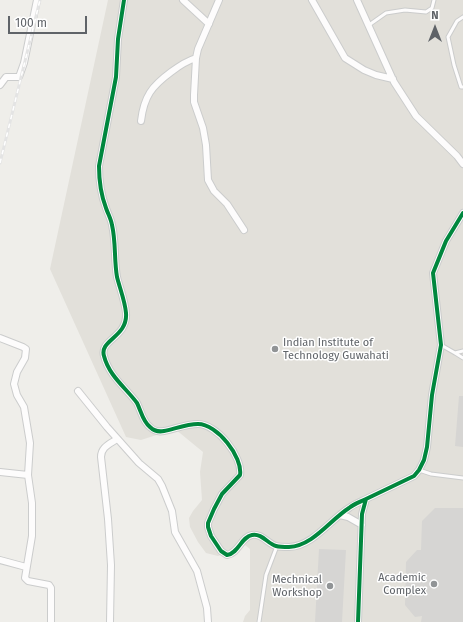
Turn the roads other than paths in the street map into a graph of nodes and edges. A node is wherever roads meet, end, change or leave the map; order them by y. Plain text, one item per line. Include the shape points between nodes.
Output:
1 (37, 0) edge
2 (124, 0) edge
3 (183, 0) edge
4 (219, 0) edge
5 (312, 0) edge
6 (357, 0) edge
7 (434, 0) edge
8 (463, 17) edge
9 (209, 24) junction
10 (369, 25) junction
11 (196, 58) junction
12 (393, 79) junction
13 (0, 85) edge
14 (463, 87) edge
15 (141, 121) dead end
16 (463, 164) edge
17 (463, 213) edge
18 (244, 230) dead end
19 (0, 338) edge
20 (441, 345) junction
21 (463, 351) edge
22 (455, 353) junction
23 (463, 358) edge
24 (78, 390) dead end
25 (117, 439) junction
26 (419, 470) junction
27 (0, 472) edge
28 (28, 475) junction
29 (463, 478) edge
30 (366, 499) junction
31 (340, 515) junction
32 (362, 525) junction
33 (277, 546) junction
34 (0, 560) edge
35 (26, 567) junction
36 (51, 622) edge
37 (110, 622) edge
38 (208, 622) edge
39 (259, 622) edge
40 (358, 622) edge

1 - 13 street via 21,74 19,77 6,77
2 - 33 street via 116,77 99,175 114,233 116,269 126,322 121,331 104,347 104,357 116,380 133,399 151,429 159,432 194,424 202,425 222,437 231,447 240,468 240,476 222,494 208,523 211,536 221,550 227,555 235,552 248,536 254,534
3 - 9 street
4 - 9 street
5 - 12 street via 345,58 364,70
6 - 10 street
7 - 10 lane via 432,8 426,12 405,10 386,13
8 - 14 lane via 448,37 454,65
9 - 11 street
10 - 12 street
11 - 15 street via 186,61 151,89
11 - 18 street via 194,95 204,134 208,180
12 - 16 street via 416,116
17 - 20 street via 446,241 433,272
19 - 28 street via 26,349 14,384 24,407 28,429
20 - 22 lane
20 - 26 street via 432,395 427,447
21 - 22 lane
22 - 23 lane
24 - 25 street
25 - 37 street via 101,451 112,565
25 - 38 street via 162,486 172,510 174,532 197,571
26 - 29 lane
26 - 30 street via 414,476
27 - 28 street
28 - 35 street via 33,518
30 - 31 street
30 - 32 street
31 - 32 street
31 - 33 street via 306,542 295,546
32 - 40 street
33 - 39 lane via 266,574
34 - 35 street
35 - 36 street via 25,578 28,581 49,585 51,588

